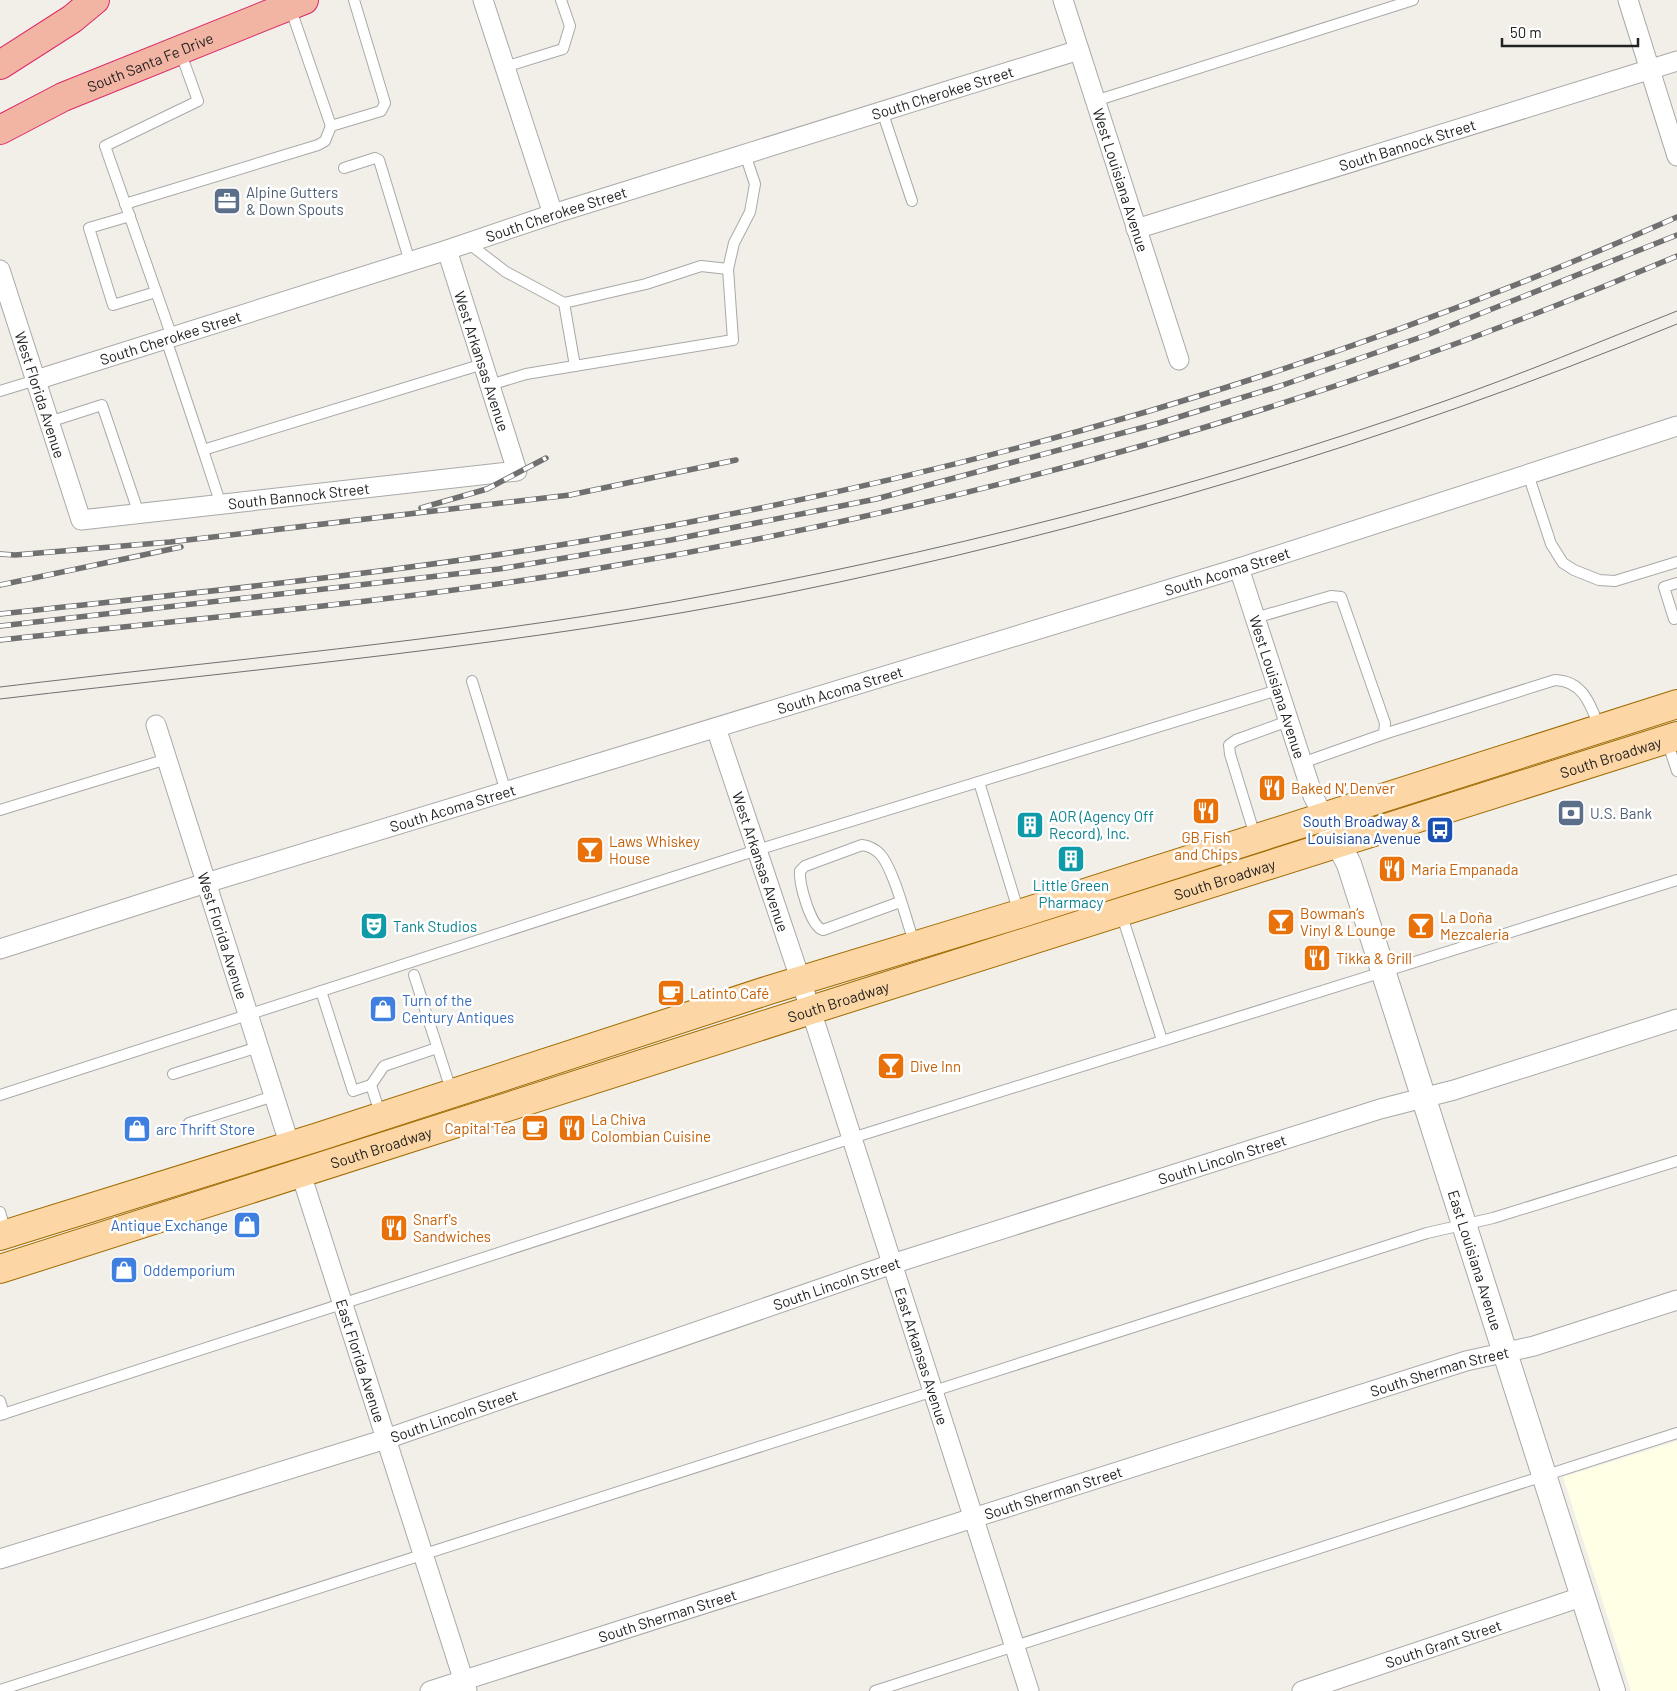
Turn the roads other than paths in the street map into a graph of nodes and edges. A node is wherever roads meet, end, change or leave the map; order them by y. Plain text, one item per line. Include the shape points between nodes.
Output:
1 (96, 0) edge
2 (354, 0) edge
3 (483, 0) edge
4 (561, 0) edge
5 (1063, 0) edge
6 (1413, 0) edge
7 (1628, 0) edge
8 (297, 3) edge
9 (180, 50) junction
10 (1079, 50) junction
11 (1677, 61) edge
12 (0, 65) edge
13 (505, 67) junction
14 (1650, 70) junction
15 (1095, 101) junction
16 (882, 111) junction
17 (331, 126) junction
18 (0, 130) edge
19 (745, 154) junction
20 (1677, 156) edge
21 (344, 168) dead end
22 (912, 201) dead end
23 (125, 204) junction
24 (553, 214) junction
25 (130, 216) junction
26 (1136, 229) junction
27 (468, 243) junction
28 (447, 250) junction
29 (410, 262) junction
30 (728, 269) junction
31 (0, 270) edge
32 (156, 292) junction
33 (564, 303) junction
34 (169, 338) junction
35 (1179, 360) dead end
36 (483, 364) junction
37 (575, 366) junction
38 (36, 380) junction
39 (490, 386) junction
40 (0, 391) edge
41 (49, 422) junction
42 (1677, 426) edge
43 (203, 450) junction
44 (517, 471) joint
45 (1528, 474) junction
46 (221, 504) junction
47 (139, 514) junction
48 (81, 520) joint
49 (1677, 562) edge
50 (1239, 568) junction
51 (1677, 583) edge
52 (1255, 618) junction
53 (1674, 619) dead end
54 (472, 681) dead end
55 (1278, 690) junction
56 (1677, 704) edge
57 (1288, 721) junction
58 (156, 725) dead end
59 (716, 728) junction
60 (1600, 730) junction
61 (1384, 734) junction
62 (1672, 738) edge
63 (167, 759) junction
64 (1302, 763) junction
65 (1677, 771) edge
66 (979, 782) junction
67 (506, 792) junction
68 (0, 810) edge
69 (1331, 831) junction
70 (1256, 839) junction
71 (757, 850) junction
72 (1677, 880) edge
73 (206, 883) junction
74 (900, 902) junction
75 (1019, 914) junction
76 (1120, 914) junction
77 (915, 946) junction
78 (0, 949) edge
79 (1383, 970) junction
80 (414, 975) dead end
81 (321, 991) junction
82 (806, 995) junction
83 (248, 1015) junction
84 (1677, 1019) edge
85 (1162, 1040) junction
86 (258, 1047) junction
87 (437, 1048) junction
88 (173, 1074) dead end
89 (372, 1085) junction
90 (452, 1094) junction
91 (0, 1095) edge
92 (274, 1096) junction
93 (1423, 1098) junction
94 (382, 1117) junction
95 (189, 1124) dead end
96 (852, 1138) junction
97 (290, 1146) junction
98 (1677, 1162) edge
99 (301, 1174) junction
100 (1464, 1225) junction
101 (2, 1227) edge
102 (892, 1264) junction
103 (0, 1269) edge
104 (1677, 1300) edge
105 (342, 1302) junction
106 (1504, 1351) junction
107 (933, 1393) junction
108 (0, 1401) edge
109 (2, 1415) edge
110 (1677, 1433) edge
111 (386, 1439) junction
112 (1544, 1477) junction
113 (974, 1518) junction
114 (424, 1556) junction
115 (0, 1559) edge
116 (1584, 1596) junction
117 (1014, 1645) junction
118 (465, 1685) edge
119 (0, 1690) edge
120 (430, 1691) edge
121 (875, 1691) edge
122 (1029, 1691) edge
123 (1302, 1691) edge
124 (1613, 1691) edge

1 - 12 highway
2 - 17 lane via 384,103 381,111
3 - 13 street
4 - 13 lane via 570,26 563,49
5 - 10 street, West Louisiana Avenue
6 - 15 lane
7 - 14 street
8 - 9 highway, South Santa Fe Drive
8 - 17 lane
9 - 18 highway, South Santa Fe Drive via 62,97
9 - 23 lane via 198,101 105,146
10 - 15 street, West Louisiana Avenue
10 - 16 street, South Cherokee Street
11 - 14 street, South Bannock Street
13 - 24 street
14 - 20 street
14 - 26 street, South Bannock Street
15 - 26 street, West Louisiana Avenue
16 - 19 street, South Cherokee Street
16 - 22 lane
17 - 23 lane via 325,141 318,145
19 - 24 street, South Cherokee Street
19 - 30 lane via 755,184 750,212 734,243
21 - 29 lane via 375,158 379,160
23 - 25 lane
24 - 27 street, South Cherokee Street
25 - 32 lane
25 - 32 lane via 89,228 114,305
26 - 35 street, West Louisiana Avenue
27 - 28 street, South Cherokee Street
27 - 33 lane via 506,272
28 - 29 street, South Cherokee Street
28 - 36 street, West Arkansas Avenue
29 - 34 street, South Cherokee Street
30 - 33 lane via 701,266 646,284
30 - 37 lane via 733,340
31 - 38 street, West Florida Avenue
32 - 34 lane
33 - 37 lane
34 - 38 street, South Cherokee Street
34 - 43 lane
36 - 39 street, West Arkansas Avenue
36 - 43 lane
37 - 39 lane via 526,374
38 - 40 lane
38 - 41 street, West Florida Avenue
39 - 44 street, West Arkansas Avenue
41 - 47 lane via 102,405
41 - 48 street, West Florida Avenue
42 - 45 street, South Acoma Street
43 - 46 lane
44 - 46 street, South Bannock Street
45 - 49 lane via 1551,544 1563,563 1574,570 1599,580 1615,581
45 - 50 street, South Acoma Street
46 - 47 street, South Bannock Street
47 - 48 street, South Bannock Street
50 - 52 street, West Louisiana Avenue
50 - 59 street, South Acoma Street
51 - 53 lane via 1664,587
52 - 55 street, West Louisiana Avenue
52 - 61 lane via 1331,596 1341,597 1385,723
54 - 67 lane
55 - 57 street, West Louisiana Avenue
55 - 66 lane
56 - 60 main road, South Broadway
57 - 64 street, West Louisiana Avenue
57 - 70 lane via 1230,745
58 - 63 street, West Florida Avenue
59 - 67 street, South Acoma Street
59 - 71 street, West Arkansas Avenue
60 - 61 lane via 1581,689 1572,683 1555,680
60 - 69 main road, South Broadway
61 - 64 lane
62 - 65 lane
62 - 69 main road, South Broadway
63 - 68 lane
63 - 73 street, West Florida Avenue
64 - 69 street, West Louisiana Avenue via 1313,796
66 - 71 lane
66 - 75 lane
67 - 73 street, South Acoma Street
69 - 70 main road, South Broadway
69 - 76 main road, South Broadway
69 - 79 street, East Louisiana Avenue via 1348,864
70 - 75 main road, South Broadway
71 - 81 lane
71 - 82 street, West Arkansas Avenue
72 - 79 lane
73 - 78 street, South Acoma Street
73 - 83 street, West Florida Avenue
74 - 74 lane via 887,865 872,847 862,845 805,866 800,871 799,880 814,925 822,930
74 - 77 lane
75 - 77 main road, South Broadway
76 - 82 main road, South Broadway
76 - 85 lane
77 - 82 main road, South Broadway
79 - 85 lane
79 - 93 street, East Louisiana Avenue
80 - 87 lane
81 - 83 lane
81 - 89 lane via 353,1091
82 - 90 main road, South Broadway
82 - 96 street, East Arkansas Avenue
82 - 99 main road, South Broadway
83 - 86 street, West Florida Avenue
83 - 91 lane
84 - 93 street, South Lincoln Street
85 - 96 lane
86 - 88 lane
86 - 92 street, West Florida Avenue
87 - 89 lane via 384,1066
87 - 90 lane
89 - 94 lane
90 - 94 main road, South Broadway
92 - 95 lane
92 - 97 street, West Florida Avenue
93 - 100 street, East Louisiana Avenue
93 - 102 street, South Lincoln Street
94 - 97 main road, South Broadway
96 - 102 street, East Arkansas Avenue
96 - 105 lane
97 - 101 main road, South Broadway
98 - 100 lane
99 - 103 main road, South Broadway
99 - 105 street, East Florida Avenue
100 - 106 street, East Louisiana Avenue
100 - 107 lane via 1426,1233
102 - 107 street, East Arkansas Avenue
102 - 111 street, South Lincoln Street
104 - 106 street, South Sherman Street via 1534,1346
105 - 109 lane
105 - 111 street, East Florida Avenue
106 - 112 street, East Louisiana Avenue
106 - 113 street, South Sherman Street
107 - 113 street, East Arkansas Avenue
107 - 114 lane
108 - 109 lane
110 - 112 lane
111 - 114 street, East Florida Avenue
111 - 115 street, South Lincoln Street
112 - 116 street, East Louisiana Avenue
112 - 117 lane
113 - 117 street, East Arkansas Avenue
113 - 118 street, South Sherman Street
114 - 118 street, East Florida Avenue
114 - 119 lane
116 - 123 street, South Grant Street
116 - 124 street, East Louisiana Avenue
117 - 121 lane
117 - 122 street, East Arkansas Avenue
118 - 120 street, South Sherman Street

